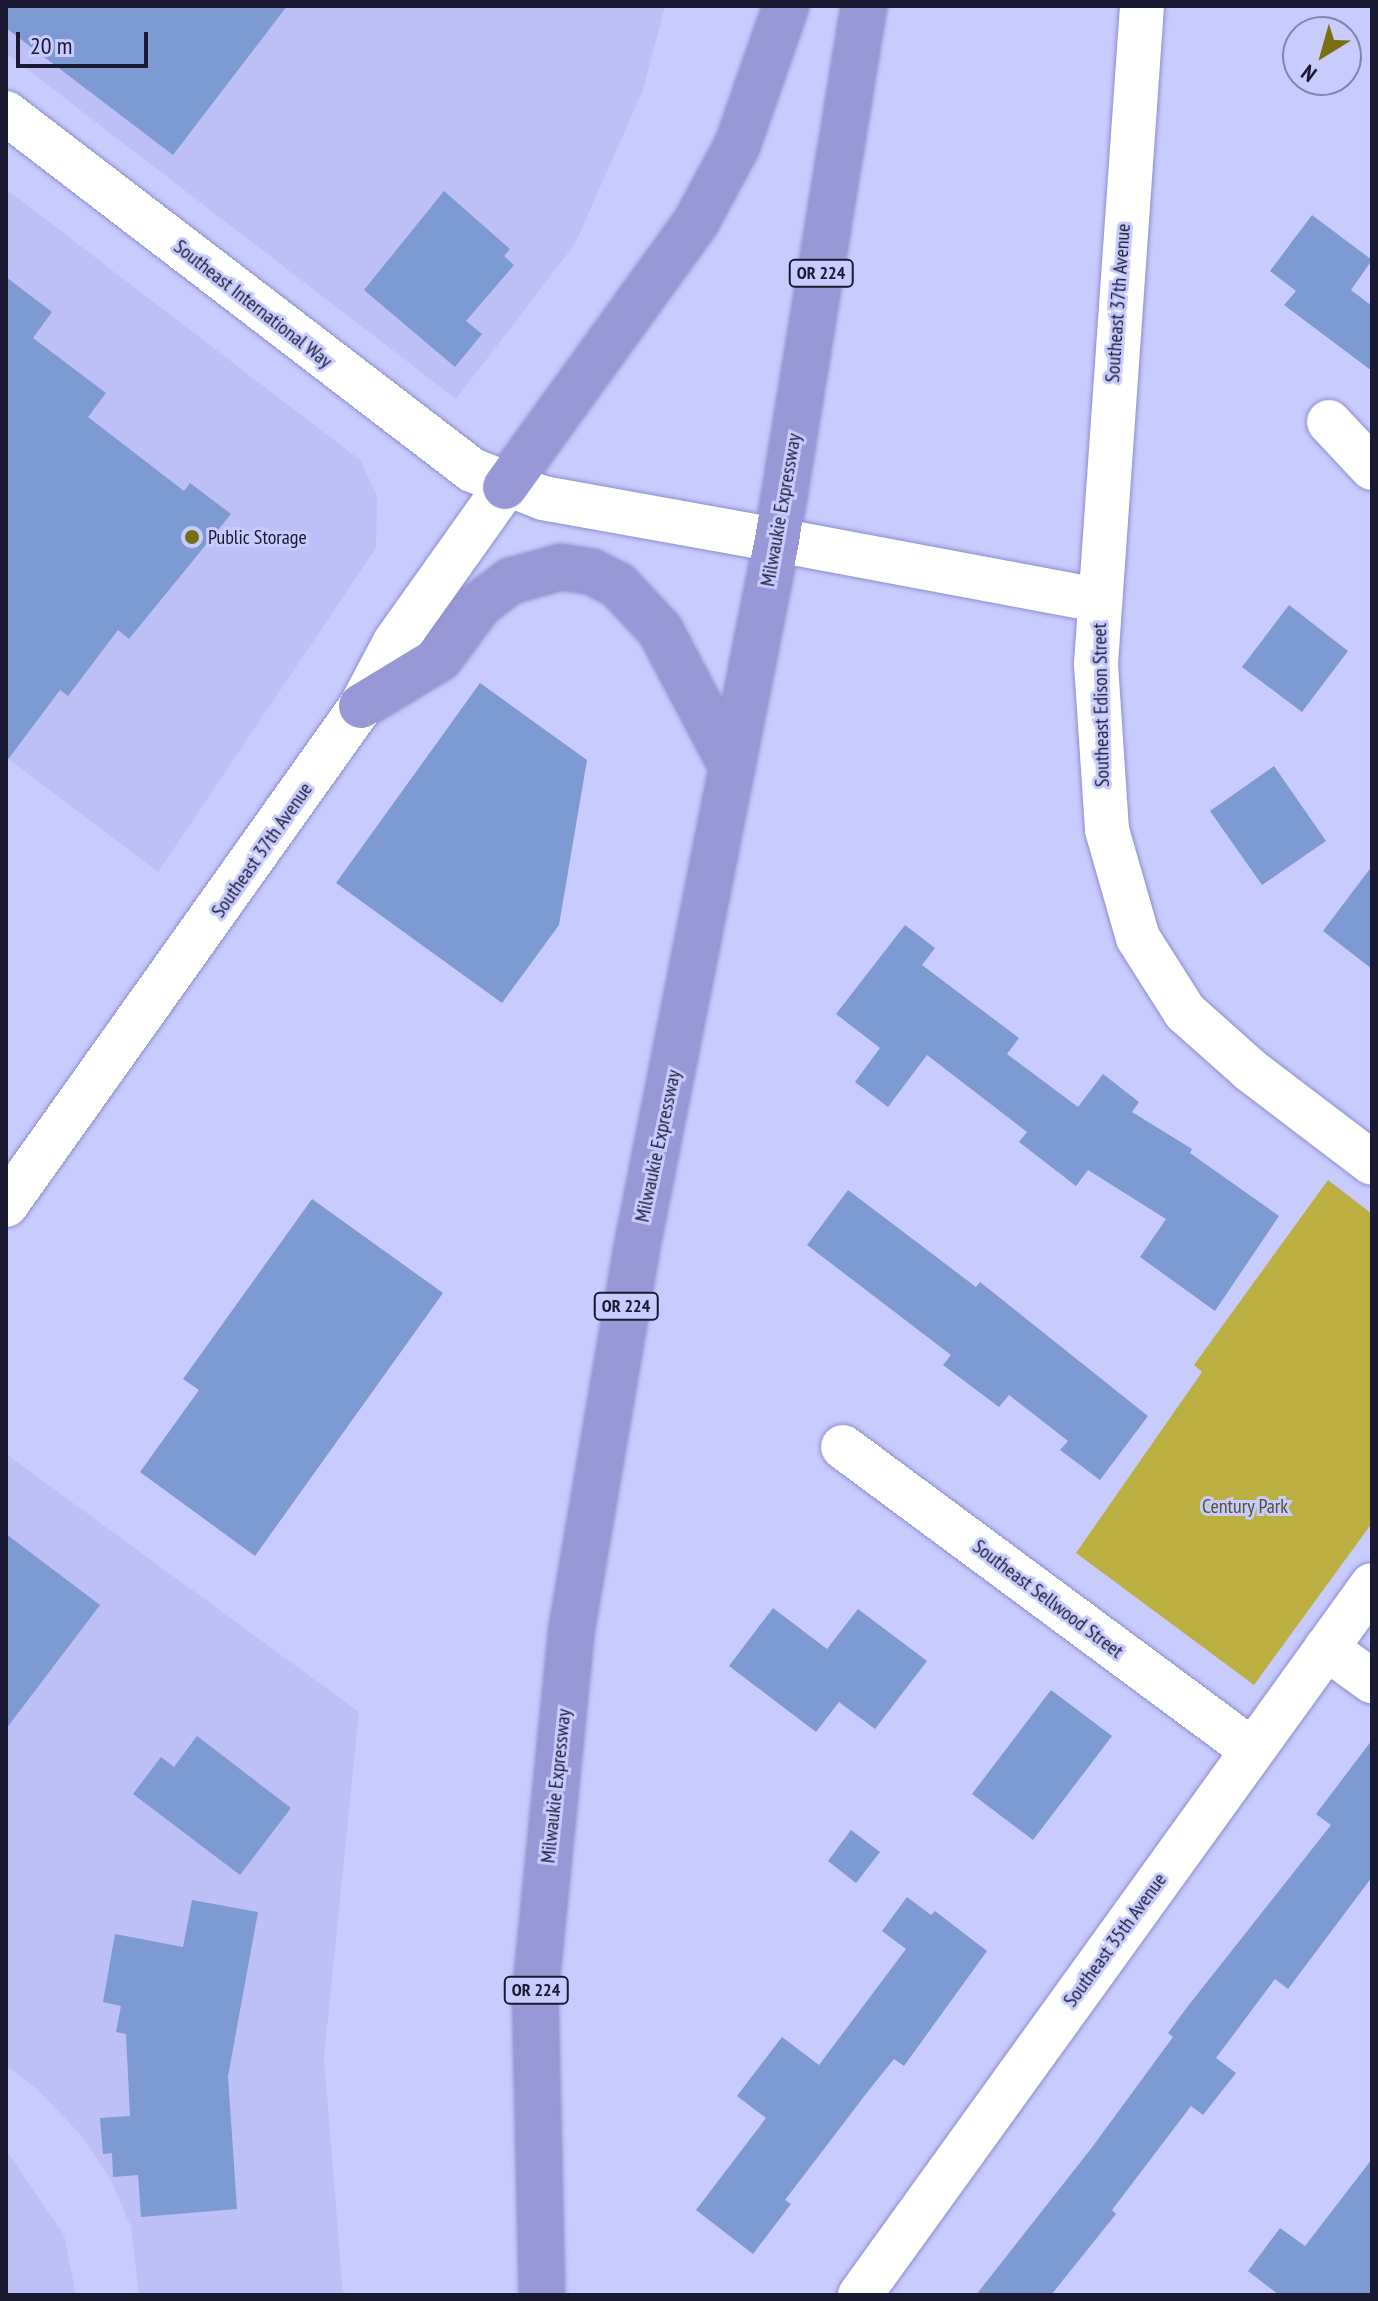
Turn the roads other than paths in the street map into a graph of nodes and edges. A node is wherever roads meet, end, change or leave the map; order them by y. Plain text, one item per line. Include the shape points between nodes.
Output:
1 (786, 6) edge
2 (864, 6) edge
3 (1142, 6) edge
4 (6, 113) edge
5 (1329, 422) dead end
6 (1372, 468) edge
7 (505, 487) junction
8 (777, 540) junction
9 (1099, 600) junction
10 (361, 706) junction
11 (732, 767) junction
12 (1372, 1163) edge
13 (6, 1205) edge
14 (843, 1447) dead end
15 (1372, 1585) edge
16 (1326, 1648) junction
17 (1372, 1681) edge
18 (1252, 1750) junction
19 (542, 2295) edge
20 (860, 2295) edge

1 - 7 highway via 737,146 696,222
2 - 8 highway, Milwaukie Expressway / OR 224
3 - 9 street, Southeast 37th Avenue
4 - 7 street, Southeast International Way via 421,433
5 - 6 street
7 - 8 street, Southeast Edison Street
7 - 10 street, Southeast 37th Avenue via 395,642
8 - 9 street, Southeast Edison Street
8 - 11 highway, Milwaukie Expressway / OR 224
9 - 12 street, Southeast Edison Street via 1096,664 1104,809 1116,873 1138,938 1157,975 1201,1029
10 - 11 highway via 440,658 480,604 511,581 561,567 592,572 618,585 660,630
10 - 13 street, Southeast 37th Avenue
11 - 19 highway, Milwaukie Expressway / OR 224 via 636,1252 571,1633 535,1996
14 - 18 street, Southeast Sellwood Street
15 - 16 street, Southeast 35th Avenue
16 - 17 street
16 - 18 street, Southeast 35th Avenue
18 - 20 street, Southeast 35th Avenue

